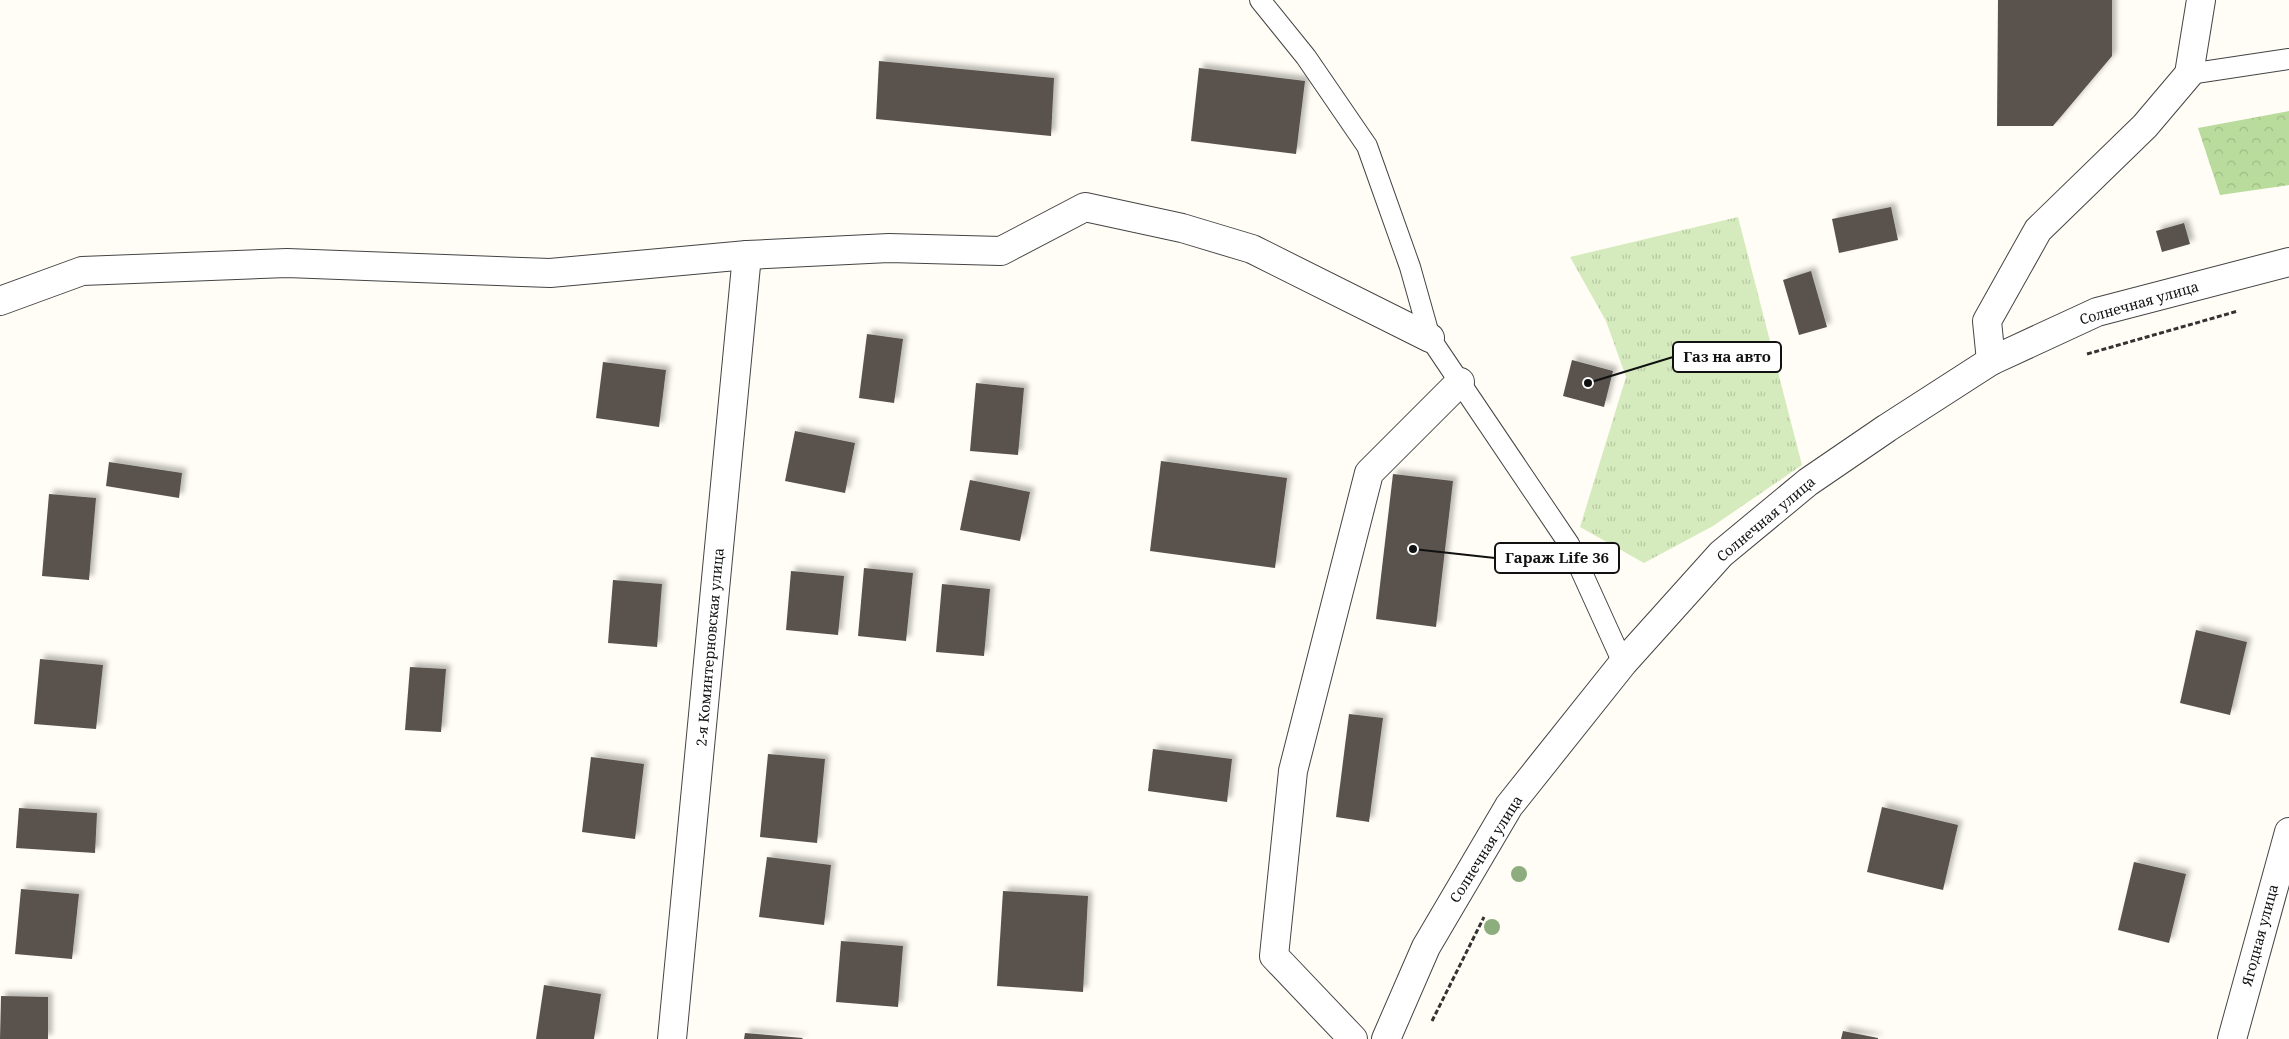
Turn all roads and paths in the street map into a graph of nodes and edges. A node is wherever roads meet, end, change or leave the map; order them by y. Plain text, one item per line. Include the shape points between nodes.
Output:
1 (1260, 0) edge
2 (2201, 0) edge
3 (2289, 59) edge
4 (2189, 74) junction
5 (747, 255) junction
6 (2289, 262) edge
7 (1, 298) edge
8 (2242, 310) dead end
9 (1430, 338) junction
10 (2081, 356) dead end
11 (1991, 361) junction
12 (1460, 382) junction
13 (1623, 663) junction
14 (2289, 832) edge
15 (1484, 916) dead end
16 (1431, 1022) dead end
17 (672, 1039) edge
18 (1353, 1039) edge
19 (1386, 1039) edge
20 (2232, 1039) edge

1 - 9 lane via 1306,56 1367,146 1410,267
2 - 4 street
3 - 4 lane
4 - 11 street via 2145,126 2038,230 1987,321
5 - 7 street via 550,273 287,263 82,271
5 - 9 street via 890,248 1001,251 1085,207 1182,228 1252,249
5 - 17 street, 2-я Коминтерновская улица
6 - 11 street, Солнечная улица via 2097,312
8 - 10 path
9 - 12 lane
11 - 13 street, Солнечная улица via 1801,488 1721,554
12 - 13 lane via 1569,544
12 - 18 street via 1368,473 1292,771 1274,956
13 - 19 street, Солнечная улица via 1509,806 1426,947
14 - 20 street, Ягодная улица
15 - 16 path

